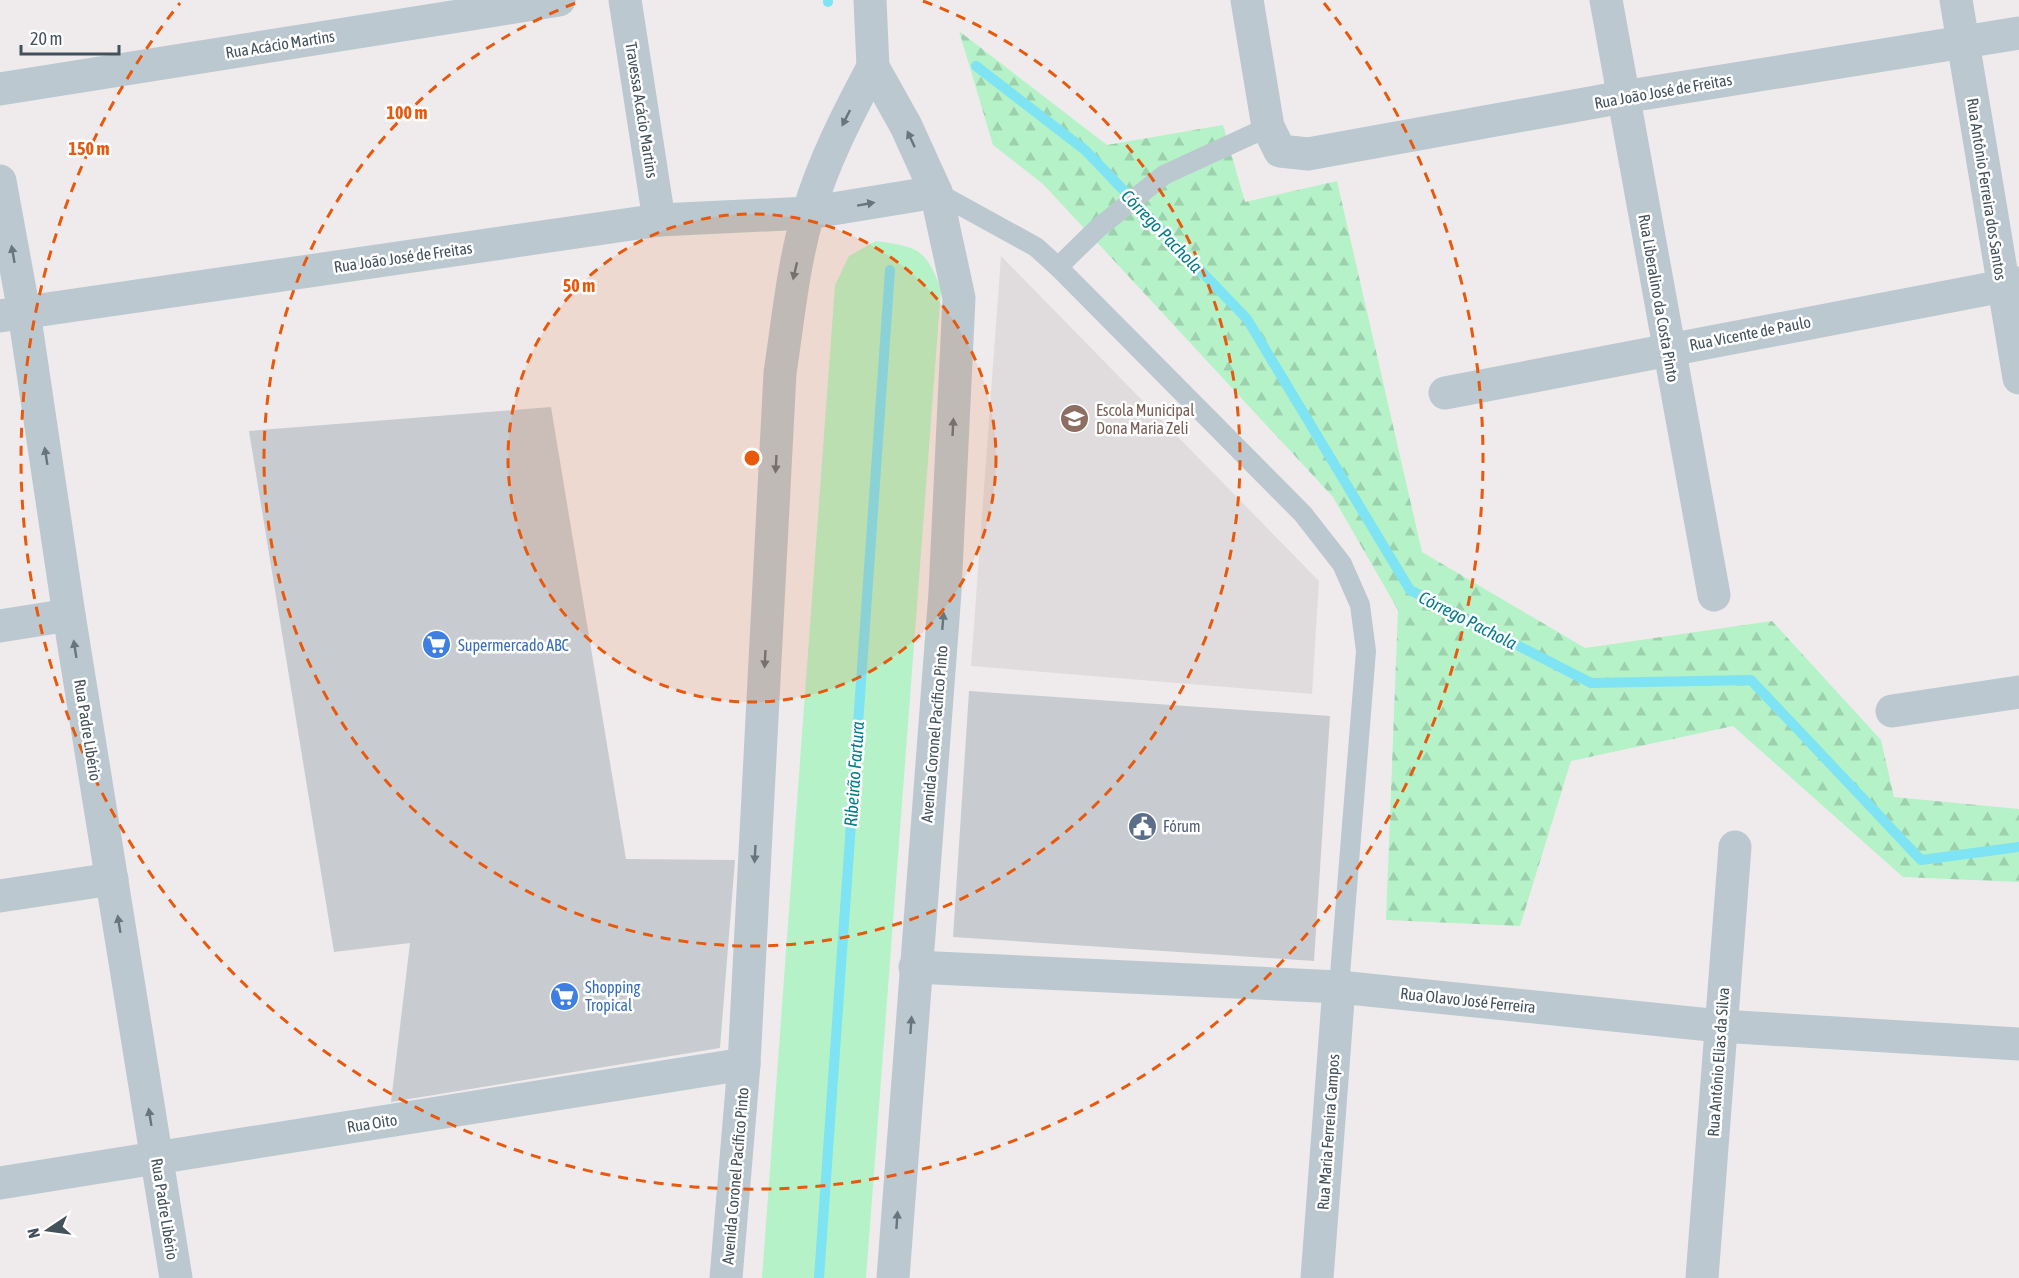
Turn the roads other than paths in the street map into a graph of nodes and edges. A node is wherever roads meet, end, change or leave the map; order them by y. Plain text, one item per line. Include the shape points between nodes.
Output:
1 (559, 0) edge
2 (625, 0) edge
3 (870, 0) edge
4 (1247, 0) edge
5 (1606, 0) edge
6 (1956, 0) edge
7 (2019, 33) edge
8 (1963, 41) junction
9 (873, 67) junction
10 (0, 89) edge
11 (1623, 97) junction
12 (1268, 127) junction
13 (0, 181) edge
14 (936, 192) junction
15 (808, 213) junction
16 (659, 220) junction
17 (1058, 267) junction
18 (2011, 284) edge
19 (12, 314) edge
20 (1667, 348) junction
21 (2019, 378) edge
22 (1445, 393) dead end
23 (1714, 595) dead end
24 (69, 615) junction
25 (0, 626) edge
26 (2019, 692) edge
27 (1892, 711) dead end
28 (1735, 846) dead end
29 (112, 879) junction
30 (0, 896) edge
31 (915, 966) junction
32 (1339, 987) junction
33 (1720, 1026) junction
34 (2019, 1044) edge
35 (744, 1064) junction
36 (157, 1157) junction
37 (0, 1183) edge
38 (176, 1278) edge
39 (726, 1278) edge
40 (893, 1278) edge
41 (1317, 1278) edge
42 (1702, 1278) edge

1 - 10 street, Rua Acácio Martins
2 - 16 street, Travessa Acácio Martins
3 - 9 street
4 - 12 street
5 - 11 street, Rua Liberalino da Costa Pinto
6 - 8 street, Rua Antônio Ferreira dos Santos
7 - 8 street, Rua João José de Freitas
8 - 11 street, Rua João José de Freitas
8 - 18 street, Rua Antônio Ferreira dos Santos
14 -> 9 street, Avenida Coronel Pacífico Pinto
9 -> 15 street, Avenida Coronel Pacífico Pinto via 842,125
11 - 12 street, Rua João José de Freitas via 1308,154 1280,151
11 - 20 street, Rua Liberalino da Costa Pinto
12 - 17 lane via 1164,175 1097,229
19 -> 13 street, Rua Padre Libério
15 -> 14 street, Rua João José de Freitas
14 - 17 lane via 1036,247
31 -> 14 street, Avenida Coronel Pacífico Pinto via 945,592 959,298
15 - 16 street, Rua João José de Freitas
15 -> 35 street, Avenida Coronel Pacífico Pinto via 780,373
16 - 19 street, Rua João José de Freitas
17 - 32 lane via 1303,514 1342,564 1360,605 1366,651
18 - 20 street, Rua Vicente de Paulo
18 - 21 street, Rua Antônio Ferreira dos Santos
24 -> 19 street, Rua Padre Libério
20 - 22 street, Rua Vicente de Paulo
20 - 23 street, Rua Liberalino da Costa Pinto
24 - 25 street
29 -> 24 street, Rua Padre Libério
26 - 27 street
28 - 33 street, Rua Antônio Elias da Silva
29 - 30 street
36 -> 29 street, Rua Padre Libério
31 - 32 street, Rua Olavo José Ferreira
40 -> 31 street, Avenida Coronel Pacífico Pinto
32 - 33 street, Rua Olavo José Ferreira
32 - 41 street, Rua Maria Ferreira Campos
33 - 34 street, Rua Olavo José Ferreira
33 - 42 street, Rua Antônio Elias da Silva
35 - 36 street, Rua Oito
35 - 39 street, Avenida Coronel Pacífico Pinto
36 - 37 street, Rua Oito
36 - 38 street, Rua Padre Libério

